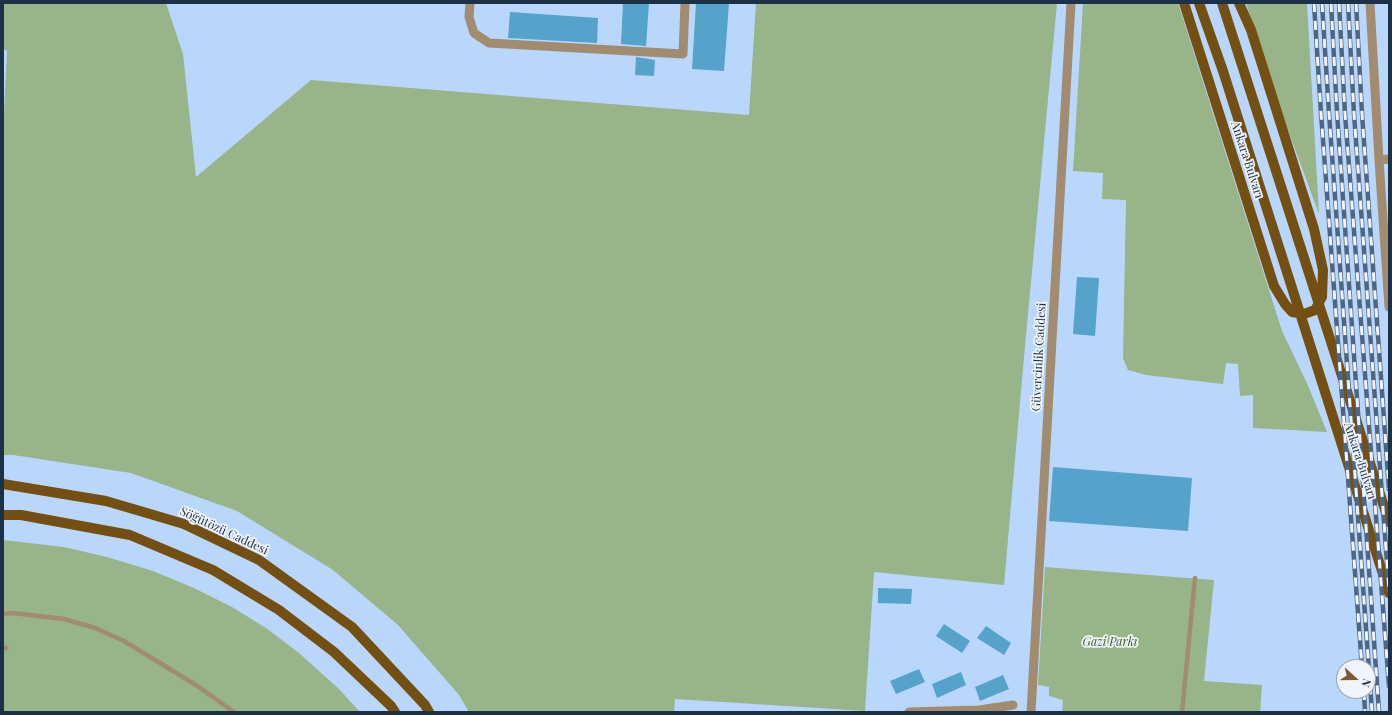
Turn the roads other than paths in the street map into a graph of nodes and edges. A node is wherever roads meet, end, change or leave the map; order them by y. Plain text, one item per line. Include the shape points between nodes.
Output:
1 (470, 3) edge
2 (685, 3) edge
3 (1071, 3) edge
4 (1184, 3) edge
5 (1199, 3) edge
6 (1222, 3) edge
7 (1239, 3) edge
8 (1370, 3) edge
9 (1389, 159) edge
10 (1378, 160) junction
11 (1389, 307) edge
12 (3, 484) edge
13 (3, 515) edge
14 (1389, 522) edge
15 (1195, 578) dead end
16 (1389, 593) edge
17 (3, 614) edge
18 (1013, 705) dead end
19 (234, 712) edge
20 (395, 712) edge
21 (429, 712) edge
22 (909, 712) edge
23 (1031, 712) edge
24 (1182, 712) edge

1 - 2 street via 469,16 474,33 489,43 683,54
3 - 23 street, Güvercinlik Caddesi
4 - 7 main road, Ankara Bulvarı via 1274,286 1292,312 1304,314 1315,310 1322,296 1323,270 1314,229 1252,30
5 - 16 main road, Ankara Bulvarı via 1223,71
6 - 14 main road, Ankara Bulvarı
8 - 10 street
9 - 10 street
10 - 11 street
12 - 21 main road, Söğütözü Caddesi via 106,501 184,524 259,560 352,627
13 - 20 main road via 21,515 130,535 212,570 279,610 334,652
15 - 24 lane
17 - 19 lane via 64,619 95,628 124,641 196,685
18 - 22 street via 979,710

